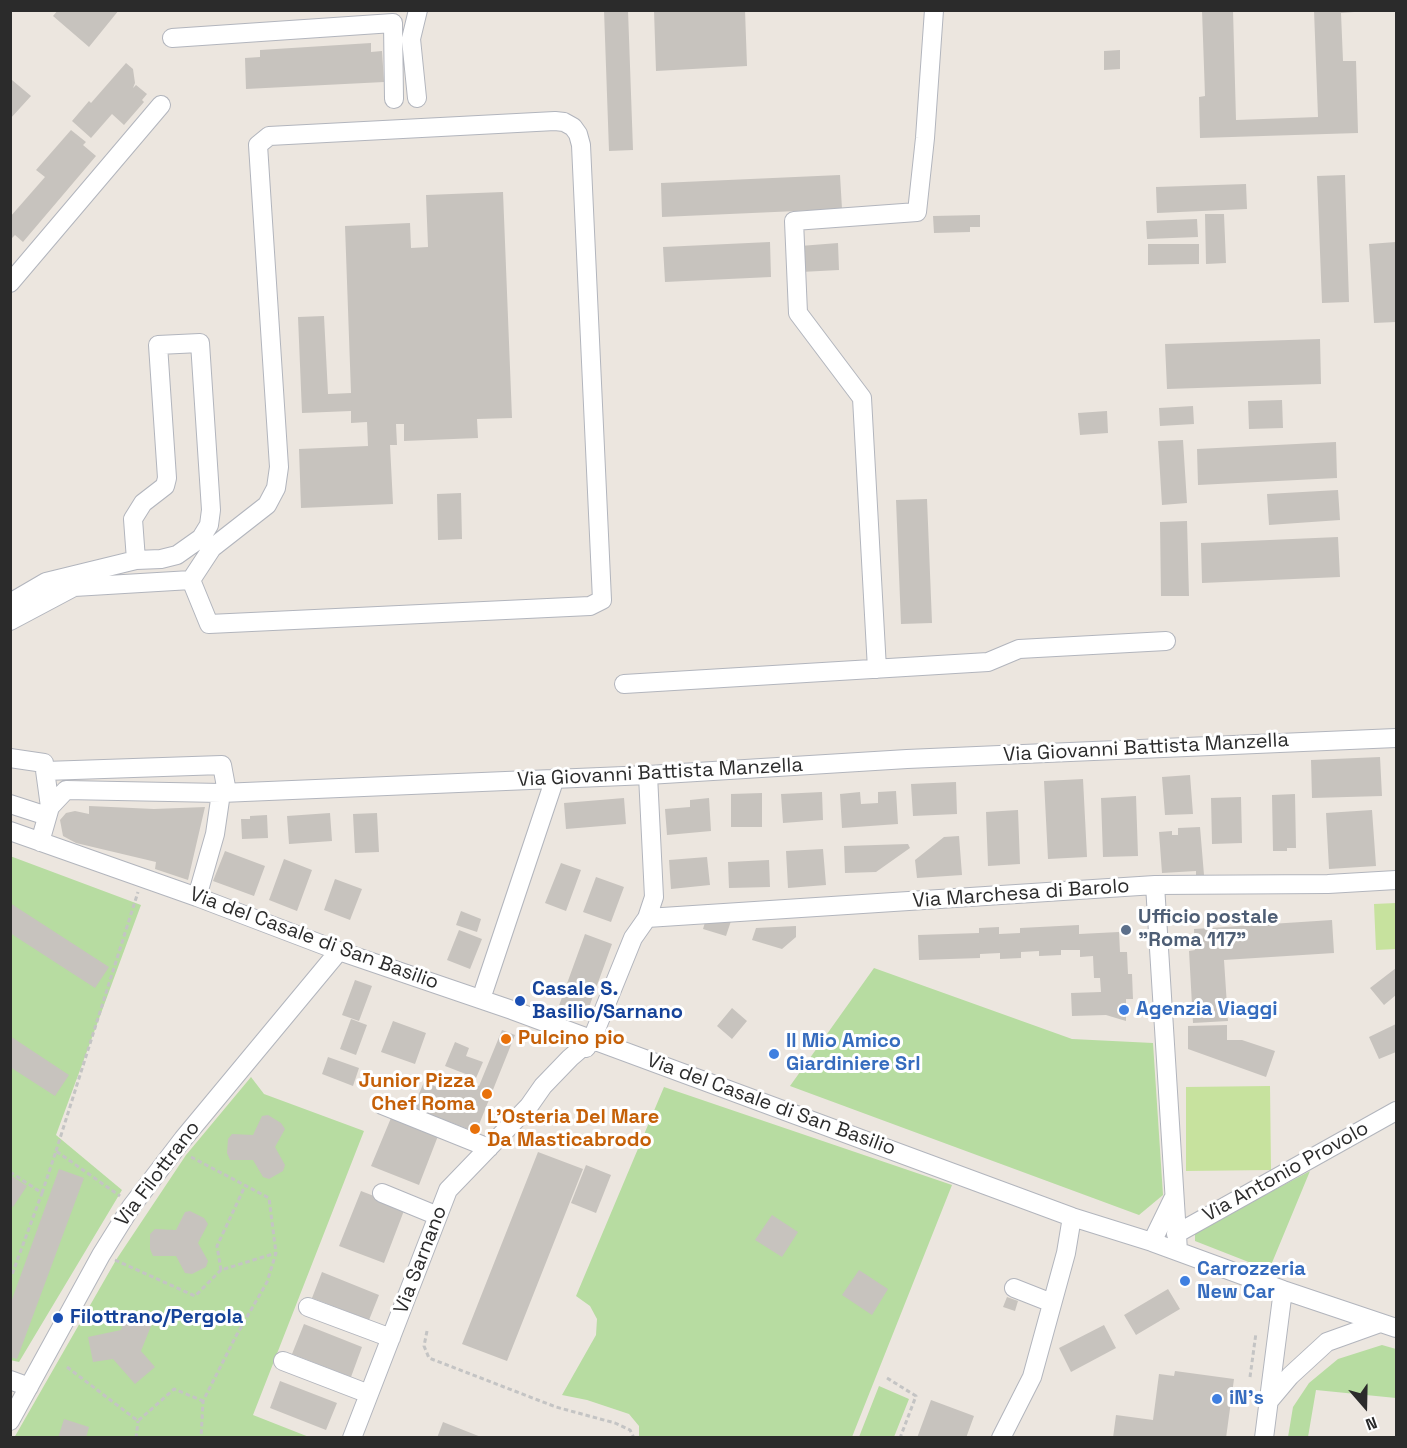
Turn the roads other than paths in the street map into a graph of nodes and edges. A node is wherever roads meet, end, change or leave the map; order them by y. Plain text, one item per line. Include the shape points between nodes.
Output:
1 (418, 10) edge
2 (934, 10) edge
3 (172, 38) dead end
4 (417, 98) dead end
5 (394, 99) dead end
6 (161, 105) dead end
7 (10, 283) edge
8 (136, 560) junction
9 (191, 580) junction
10 (10, 603) edge
11 (10, 621) edge
12 (1166, 641) dead end
13 (877, 669) junction
14 (624, 684) dead end
15 (1396, 738) edge
16 (10, 758) edge
17 (45, 771) junction
18 (648, 775) junction
19 (555, 778) junction
20 (224, 792) junction
21 (10, 804) edge
22 (49, 812) junction
23 (10, 831) edge
24 (40, 842) junction
25 (1396, 880) edge
26 (1155, 885) junction
27 (197, 897) junction
28 (647, 918) junction
29 (339, 951) junction
30 (481, 999) junction
31 (592, 1039) junction
32 (382, 1105) dead end
33 (1396, 1110) edge
34 (489, 1148) junction
35 (382, 1193) dead end
36 (1173, 1200) junction
37 (438, 1216) junction
38 (1072, 1217) junction
39 (1152, 1242) junction
40 (1177, 1242) junction
41 (1014, 1288) dead end
42 (1283, 1290) junction
43 (1052, 1303) junction
44 (308, 1307) dead end
45 (1388, 1326) edge
46 (391, 1338) junction
47 (283, 1361) dead end
48 (10, 1380) edge
49 (29, 1387) junction
50 (369, 1394) junction
51 (1269, 1401) junction
52 (10, 1421) edge
53 (351, 1437) edge
54 (1001, 1437) edge
55 (1264, 1437) edge

1 - 4 street via 411,39
2 - 13 street via 917,212 795,221 798,313 862,398
3 - 5 street via 393,23
6 - 7 street
8 - 8 street via 177,555 201,538 209,525 200,343 158,345 167,477 165,486 142,503 133,519
8 - 10 street via 46,582
9 - 9 street via 212,548 267,505 276,488 279,467 258,145 269,136 555,121 573,127 581,145 602,600 590,606 209,624
9 - 11 street via 74,587
12 - 13 street via 1019,649 988,662
13 - 14 street
15 - 18 street, Via Giovanni Battista Manzella via 907,759
16 - 17 street via 44,763
17 - 20 street via 222,765
17 - 22 street
18 - 19 street, Via Giovanni Battista Manzella
18 - 28 street, Via Sarnano via 654,897
19 - 20 street, Via Giovanni Battista Manzella
19 - 30 street
20 - 22 street, Via Giovanni Battista Manzella via 66,790
20 - 27 street
21 - 22 street
22 - 24 street
23 - 24 street, Via del Casale di San Basilio
24 - 27 street, Via del Casale di San Basilio
25 - 26 street, Via Marchesa di Barolo
26 - 28 street, Via Marchesa di Barolo
26 - 36 street, Via Antonio Provolo
27 - 29 street, Via del Casale di San Basilio
28 - 31 street, Via Sarnano via 633,938
29 - 30 street, Via del Casale di San Basilio
29 - 49 street, Via Filottrano via 131,1207
30 - 31 street, Via del Casale di San Basilio
31 - 34 street, Via Sarnano via 577,1064 550,1093 529,1106
31 - 38 street, Via del Casale di San Basilio
32 - 34 street
33 - 40 street, Via Antonio Provolo
34 - 37 street, Via Sarnano via 448,1190
35 - 37 street
36 - 39 street, Via Antonio Provolo
36 - 40 street, Via Antonio Provolo
37 - 46 street, Via Sarnano
38 - 39 street, Via del Casale di San Basilio
38 - 43 street
39 - 40 street, Via del Casale di San Basilio
40 - 42 street, Via del Casale di San Basilio
41 - 43 street
42 - 45 street, Via del Casale di San Basilio
42 - 51 street
43 - 54 street via 1032,1377
44 - 46 street
45 - 51 street via 1327,1342
46 - 50 street, Via Sarnano
47 - 50 street
48 - 49 street
49 - 52 street, Via Filottrano
50 - 53 street, Via Sarnano
51 - 55 street

